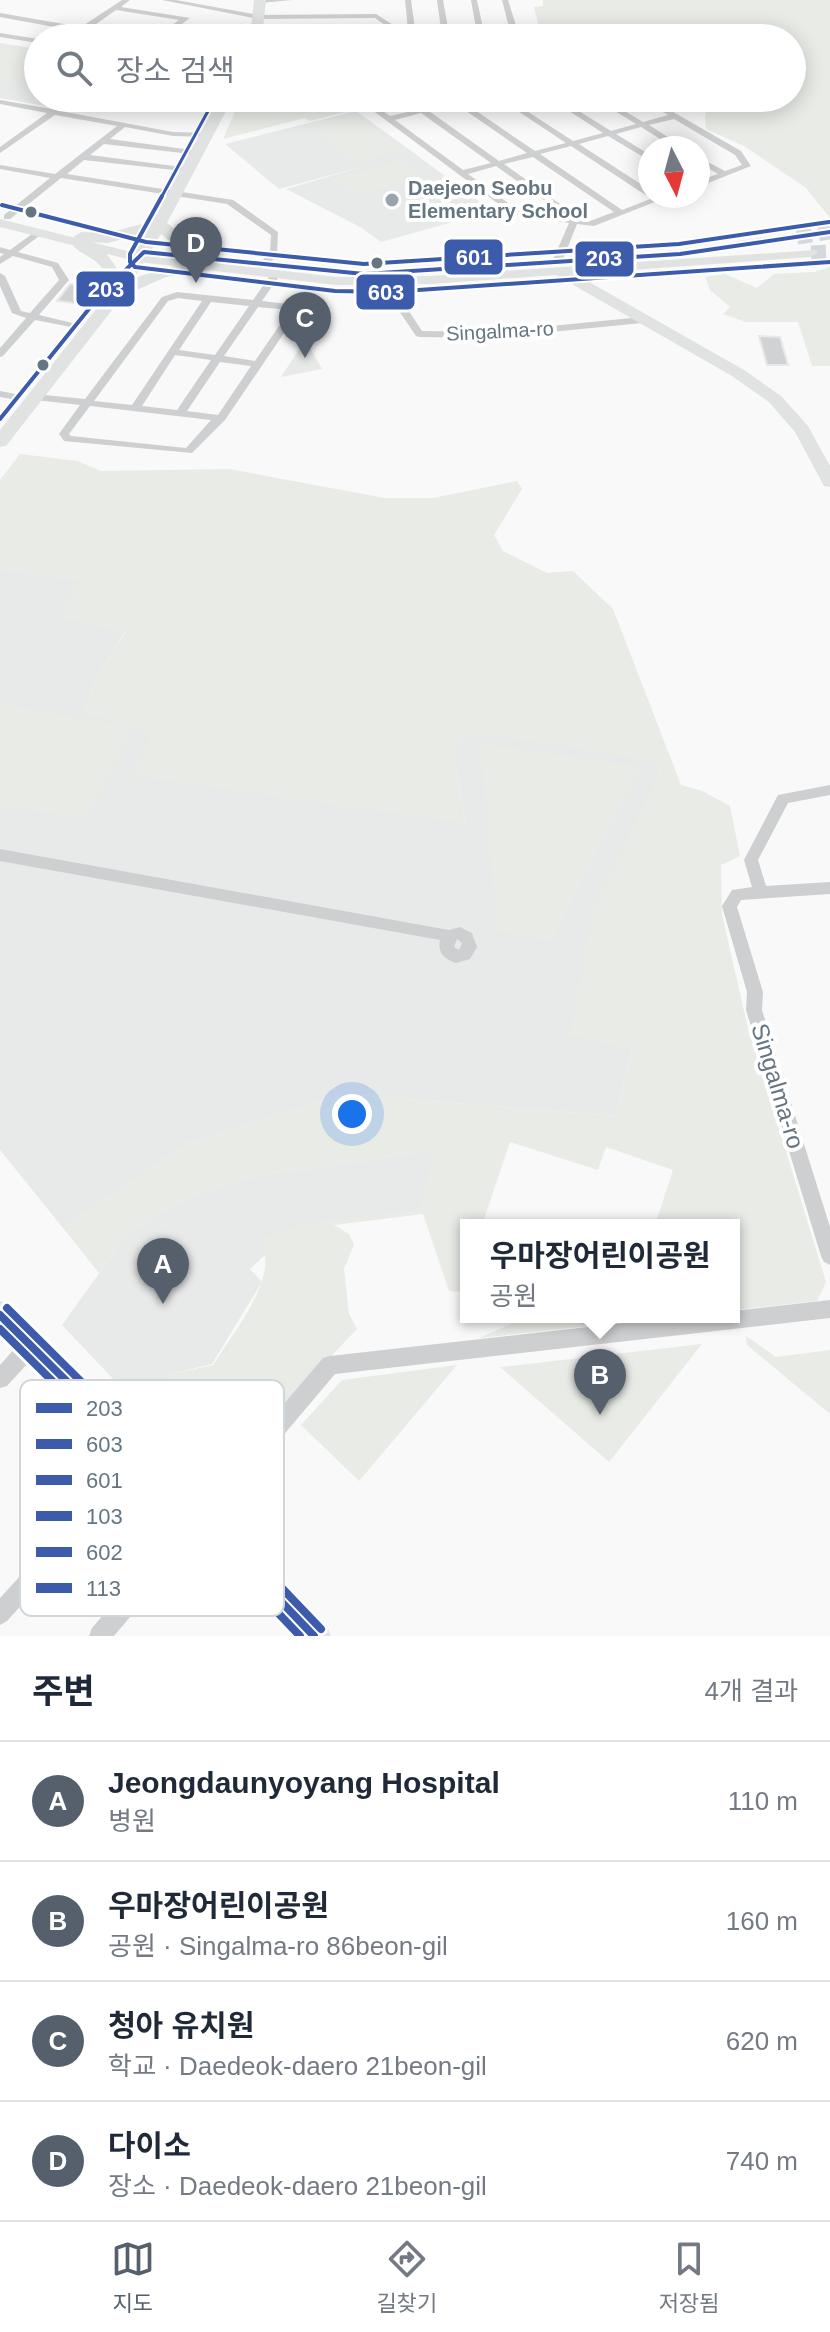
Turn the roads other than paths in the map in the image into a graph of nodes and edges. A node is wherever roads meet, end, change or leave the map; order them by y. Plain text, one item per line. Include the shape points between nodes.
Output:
1 (127, 0) edge
2 (165, 0) edge
3 (210, 0) edge
4 (260, 0) edge
5 (289, 0) edge
6 (374, 0) edge
7 (408, 0) edge
8 (440, 0) edge
9 (474, 0) edge
10 (505, 0) edge
11 (178, 1) edge
12 (203, 5) junction
13 (115, 8) junction
14 (0, 15) edge
15 (376, 16) junction
16 (259, 17) junction
17 (22, 19) junction
18 (186, 19) junction
19 (50, 24) edge
20 (92, 24) edge
21 (179, 24) edge
22 (258, 24) edge
23 (388, 24) edge
24 (410, 24) edge
25 (444, 24) edge
26 (479, 24) edge
27 (512, 24) edge
28 (0, 34) edge
29 (24, 38) edge
30 (0, 102) edge
31 (24, 106) edge
32 (54, 112) edge
33 (60, 112) edge
34 (219, 112) edge
35 (379, 112) edge
36 (415, 112) edge
37 (425, 112) edge
38 (473, 112) edge
39 (524, 112) edge
40 (575, 112) edge
41 (621, 112) edge
42 (668, 112) edge
43 (675, 116) junction
44 (389, 119) junction
45 (124, 124) junction
46 (642, 125) junction
47 (609, 133) junction
48 (208, 135) junction
49 (661, 136) edge
50 (103, 141) junction
51 (572, 143) junction
52 (0, 151) edge
53 (638, 151) edge
54 (199, 153) junction
55 (534, 154) junction
56 (83, 157) junction
57 (498, 163) junction
58 (710, 166) edge
59 (0, 167) edge
60 (189, 170) junction
61 (462, 173) junction
62 (724, 174) junction
63 (58, 176) junction
64 (710, 179) edge
65 (638, 184) edge
66 (176, 194) junction
67 (638, 205) edge
68 (621, 213) junction
69 (2, 218) edge
70 (578, 222) junction
71 (159, 224) junction
72 (39, 233) junction
73 (797, 237) tunnel mouth
74 (81, 241) junction
75 (0, 250) edge
76 (11, 253) junction
77 (811, 253) tunnel mouth
78 (142, 255) junction
79 (0, 261) edge
80 (204, 264) junction
81 (559, 267) junction
82 (630, 267) junction
83 (269, 270) junction
84 (0, 276) edge
85 (389, 282) junction
86 (108, 294) junction
87 (598, 294) junction
88 (208, 299) junction
89 (258, 302) junction
90 (32, 317) junction
91 (642, 320) junction
92 (76, 325) junction
93 (172, 352) junction
94 (0, 354) edge
95 (216, 358) junction
96 (258, 364) junction
97 (18, 396) edge
98 (88, 404) junction
99 (135, 408) junction
100 (180, 413) junction
101 (221, 418) junction
102 (0, 419) edge
103 (0, 442) edge
104 (830, 482) edge
105 (830, 790) edge
106 (0, 855) edge
107 (830, 888) edge
108 (761, 893) junction
109 (450, 936) dead end
110 (830, 1256) edge
111 (830, 1309) edge
112 (0, 1315) edge
113 (740, 1319) edge
114 (705, 1323) edge
115 (31, 1345) junction
116 (0, 1379) edge
117 (66, 1380) edge
118 (284, 1420) edge
119 (20, 1592) edge
120 (284, 1605) edge
121 (0, 1614) edge
122 (117, 1616) edge
123 (100, 1636) edge
124 (314, 1636) edge

1 - 13 street
2 - 11 street
3 - 12 street
4 - 5 street
4 - 16 main road
6 - 15 street
7 - 24 street
8 - 25 street
9 - 26 street
10 - 27 street
11 - 12 street
12 - 16 street
12 - 18 street
13 - 18 street
13 - 20 street
14 - 17 street
15 - 16 street
15 - 23 street
16 - 22 main road
17 - 19 street
17 - 28 street
18 - 21 street
28 - 29 street
30 - 31 street
32 - 52 street
33 - 45 street
34 - 48 main road
35 - 44 street
36 - 44 street
37 - 57 street
38 - 55 street
39 - 51 street
40 - 47 street
41 - 46 street
42 - 43 street
43 - 46 street
43 - 62 street via 738,153 747,166
44 - 61 street
45 - 48 street
45 - 50 street
46 - 47 street
46 - 49 street
47 - 51 street
47 - 53 street
48 - 54 main road
50 - 54 street
50 - 56 street
51 - 55 street
51 - 65 street
54 - 60 main road
55 - 57 street
55 - 68 street
56 - 60 street
56 - 63 street
57 - 61 street
57 - 70 street
58 - 62 street
59 - 63 street
60 - 66 main road
61 - 70 street via 515,212
62 - 64 street
63 - 66 street
63 - 69 street
66 - 71 main road
66 - 83 street via 230,202 275,234
67 - 68 street
68 - 70 street via 591,224
69 - 72 street
69 - 74 street
70 - 81 street
71 - 74 main road
71 - 78 main road
71 - 80 main road
72 - 74 street
72 - 76 street
73 - 81 street
74 - 78 street
74 - 86 main road via 110,265
75 - 76 street
76 - 79 street
76 - 90 street via 55,265 64,280
77 - 82 street
78 - 80 street
78 - 86 main road
80 - 83 street
80 - 86 main road via 158,273
81 - 82 street
81 - 83 street via 364,274
81 - 85 street
81 - 87 street
82 - 87 street via 599,278
83 - 85 street via 336,281
83 - 89 street
84 - 90 street via 17,313
85 - 91 street, Singalma-ro via 419,334 491,335
86 - 92 main road
86 - 97 main road
87 - 91 street
88 - 89 street
88 - 93 street
88 - 98 street via 165,299
89 - 95 street
89 - 96 street via 296,308
90 - 92 street
90 - 94 street
91 - 104 street via 775,399 802,430
92 - 97 main road
93 - 95 street
93 - 99 street
95 - 96 street
95 - 100 street
96 - 101 street
97 - 98 street
97 - 102 main road
97 - 103 main road
98 - 99 street
98 - 101 street via 64,434 68,439 188,451
99 - 100 street
100 - 101 street
105 - 108 street via 783,799 751,860
106 - 109 street
107 - 108 street, Singalma-ro
108 - 110 street, Singalma-ro via 737,894 729,906 755,992 754,1010
111 - 113 street
112 - 115 street
114 - 118 street via 330,1365
115 - 116 street
115 - 117 street
119 - 121 street
120 - 124 street
122 - 123 street

